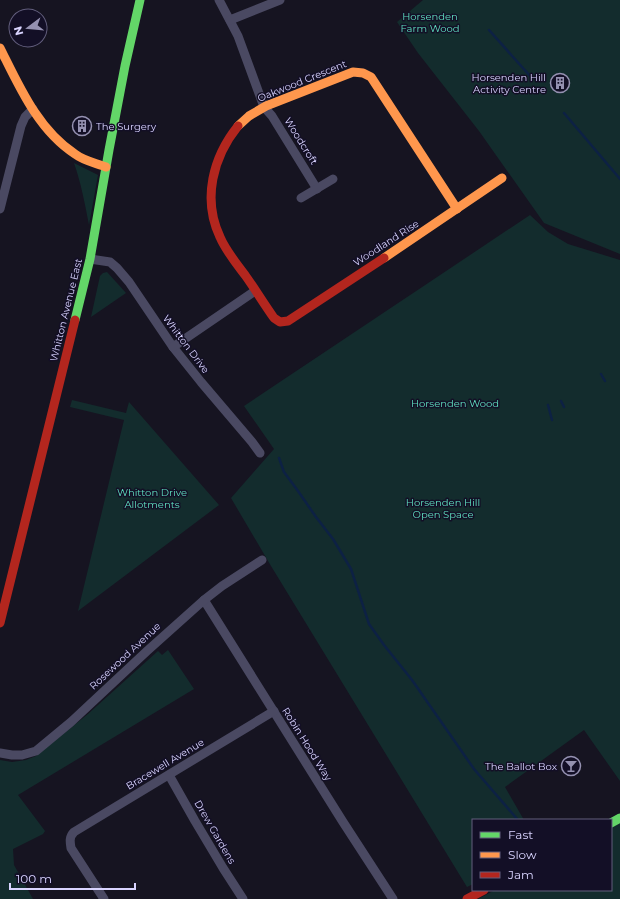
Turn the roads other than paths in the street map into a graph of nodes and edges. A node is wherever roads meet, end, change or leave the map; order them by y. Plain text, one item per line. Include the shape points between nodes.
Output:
1 (140, 0) edge
2 (219, 0) edge
3 (280, 0) edge
4 (230, 20) junction
5 (0, 48) edge
6 (264, 107) junction
7 (33, 108) junction
8 (106, 167) junction
9 (502, 178) dead end
10 (333, 179) dead end
11 (317, 189) junction
12 (301, 198) dead end
13 (0, 209) edge
14 (457, 209) junction
15 (90, 259) junction
16 (255, 291) junction
17 (280, 322) joint
18 (173, 346) junction
19 (260, 453) dead end
20 (262, 560) dead end
21 (204, 600) junction
22 (0, 623) edge
23 (274, 711) junction
24 (0, 753) edge
25 (169, 775) junction
26 (482, 891) edge
27 (104, 899) edge
28 (243, 899) edge
29 (393, 899) edge
30 (467, 899) edge

1 - 8 street, Whitton Avenue East
2 - 4 street, Woodcroft
3 - 4 street
4 - 6 street, Woodcroft
5 - 7 street
6 - 11 street, Woodcroft
6 - 14 street, Oakwood Crescent via 353,72 365,73 372,77
6 - 16 street, Oakwood Crescent via 248,117 225,144 213,173 211,188 214,220 220,236
7 - 8 street via 62,145 75,155
7 - 13 street via 21,126
8 - 15 street, Whitton Avenue East
9 - 14 street, Woodland Rise
10 - 11 street
11 - 12 street
14 - 17 street, Woodland Rise via 288,321
15 - 18 street, Whitton Drive via 110,262 117,268
15 - 22 street, Whitton Avenue East
16 - 17 street, Oakwood Crescent via 274,318
16 - 18 street
18 - 19 street, Whitton Drive
20 - 21 street, Rosewood Avenue
21 - 23 street, Robin Hood Way
21 - 24 street, Rosewood Avenue via 36,751 22,755
23 - 25 street, Bracewell Avenue
23 - 29 street, Robin Hood Way
25 - 27 street, Bracewell Avenue via 72,834 71,848
25 - 28 street, Drew Gardens
26 - 30 street

